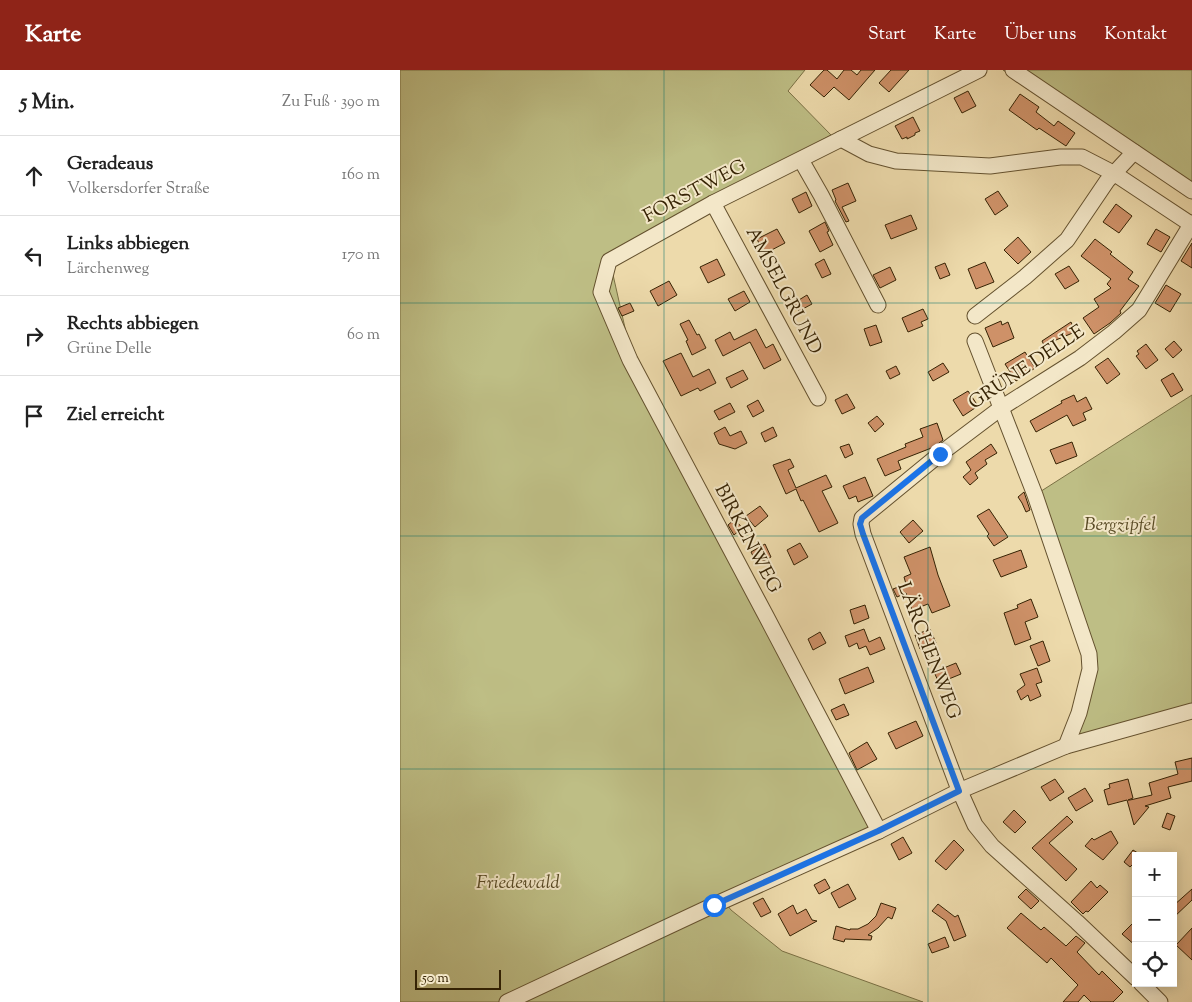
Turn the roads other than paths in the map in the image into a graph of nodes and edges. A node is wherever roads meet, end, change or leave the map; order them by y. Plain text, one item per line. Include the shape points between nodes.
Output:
1 (979, 70) edge
2 (1013, 70) edge
3 (841, 139) junction
4 (1134, 152) junction
5 (801, 160) junction
6 (1115, 174) junction
7 (1192, 191) edge
8 (713, 203) junction
9 (1192, 224) edge
10 (609, 261) joint
11 (878, 305) dead end
12 (975, 316) dead end
13 (975, 342) dead end
14 (818, 398) dead end
15 (1001, 408) junction
16 (860, 524) joint
17 (1192, 711) edge
18 (1066, 746) junction
19 (959, 791) junction
20 (878, 831) junction
21 (1132, 974) edge
22 (1145, 987) edge
23 (506, 1002) edge
24 (1160, 1002) edge

1 - 3 street, FORSTWEG
2 - 4 street
3 - 5 street, FORSTWEG
3 - 6 street via 869,154 896,161 990,166 1082,157
4 - 6 street
4 - 7 street
5 - 8 street, FORSTWEG
5 - 11 street
6 - 9 street
6 - 12 street via 1067,240
8 - 10 street, FORSTWEG
8 - 14 street, AMSELGRUND
9 - 15 street, GRÜNE DELLE via 1139,310 1080,358
10 - 20 street, BIRKENWEG via 600,292 630,360
13 - 15 street
15 - 16 street, GRÜNE DELLE via 862,518
15 - 18 street via 1035,495 1089,654 1090,669 1079,713
16 - 19 street, LÄRCHENWEG
17 - 18 street
18 - 19 street
19 - 20 street
19 - 21 street, LÄRCHENWEG via 975,825 992,846
20 - 23 street
22 - 24 street

